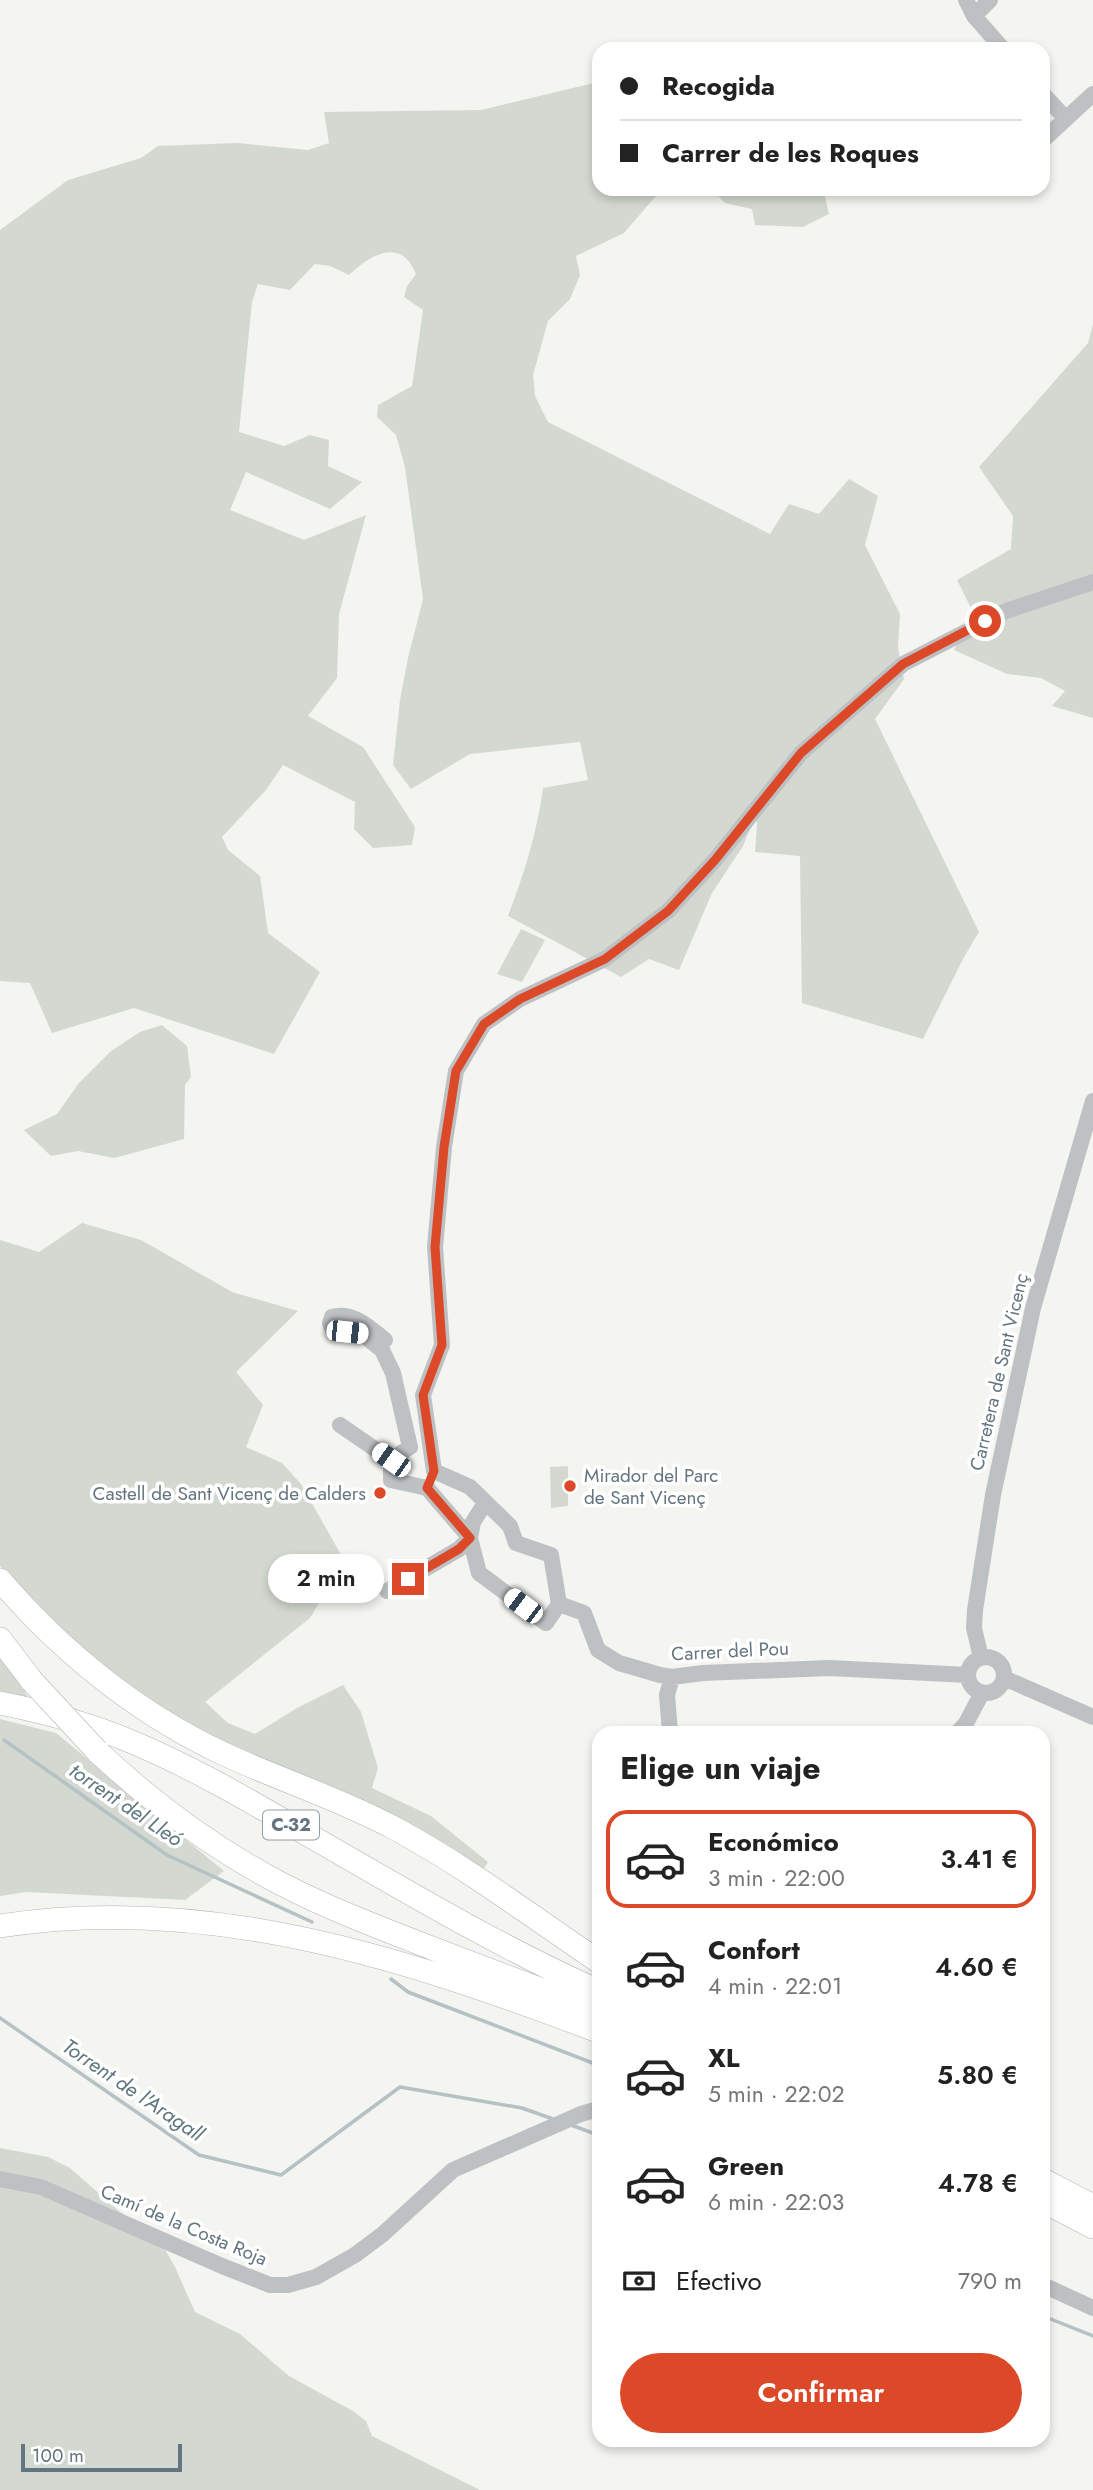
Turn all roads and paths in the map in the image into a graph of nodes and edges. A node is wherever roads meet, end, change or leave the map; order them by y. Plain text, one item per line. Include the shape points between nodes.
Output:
1 (966, 0) edge
2 (990, 0) edge
3 (974, 16) junction
4 (997, 42) edge
5 (1093, 94) edge
6 (1050, 102) edge
7 (1066, 119) junction
8 (1050, 134) edge
9 (1093, 582) edge
10 (1093, 1101) edge
11 (385, 1340) dead end
12 (340, 1425) dead end
13 (391, 1460) junction
14 (434, 1471) junction
15 (427, 1488) junction
16 (485, 1503) junction
17 (470, 1538) junction
18 (0, 1580) edge
19 (387, 1591) dead end
20 (559, 1604) junction
21 (0, 1639) edge
22 (981, 1658) junction
23 (968, 1675) junction
24 (672, 1677) junction
25 (1004, 1678) junction
26 (982, 1693) junction
27 (0, 1703) edge
28 (1093, 1717) edge
29 (670, 1726) edge
30 (963, 1726) edge
31 (0, 1926) edge
32 (592, 1957) edge
33 (592, 1989) edge
34 (592, 2009) edge
35 (592, 2029) edge
36 (592, 2111) edge
37 (0, 2179) edge
38 (1050, 2184) edge
39 (1050, 2206) edge
40 (1093, 2206) edge
41 (1093, 2227) edge
42 (1050, 2288) edge
43 (1093, 2308) edge

1 - 3 street
2 - 3 street
3 - 4 street
5 - 7 street
6 - 7 street
7 - 8 street
9 - 14 street via 1006,611 903,664 801,753 668,911 605,959 520,999 484,1024 456,1071 444,1147 435,1247 442,1345 423,1395
10 - 22 street, Carretera de Sant Vicenç via 1033,1308 993,1495 975,1610
11 - 13 street via 358,1320 341,1314 332,1317 333,1331 362,1334 376,1344 393,1373 410,1447
12 - 13 street
13 - 15 street via 391,1480
14 - 15 street
14 - 16 street via 470,1487
15 - 17 street
16 - 17 street via 473,1522
16 - 20 street via 510,1526 516,1543 551,1555
17 - 19 street
17 - 20 street via 479,1573 501,1590 546,1623
18 - 32 highway, C-32 via 86,1666 162,1720 225,1754 392,1827
20 - 24 street, Carrer del Pou via 584,1613 598,1650 619,1664
21 - 34 highway, bridge via 97,1751 175,1817 242,1862 348,1915
22 - 23 street via 972,1664
22 - 25 street via 998,1661
23 - 24 street, Carrer del Pou via 829,1668
23 - 26 street via 972,1686
24 - 29 street via 667,1695
25 - 26 street via 999,1688
25 - 28 street
26 - 30 street
27 - 33 highway, C-32 via 81,1723 180,1764 469,1927
31 - 35 highway via 123,1917 260,1929 393,1960
36 - 37 street, Camí de la Costa Roja via 453,2170 355,2255 316,2277 288,2285 270,2285 222,2266 41,2187
38 - 40 highway
39 - 41 highway
42 - 43 street

